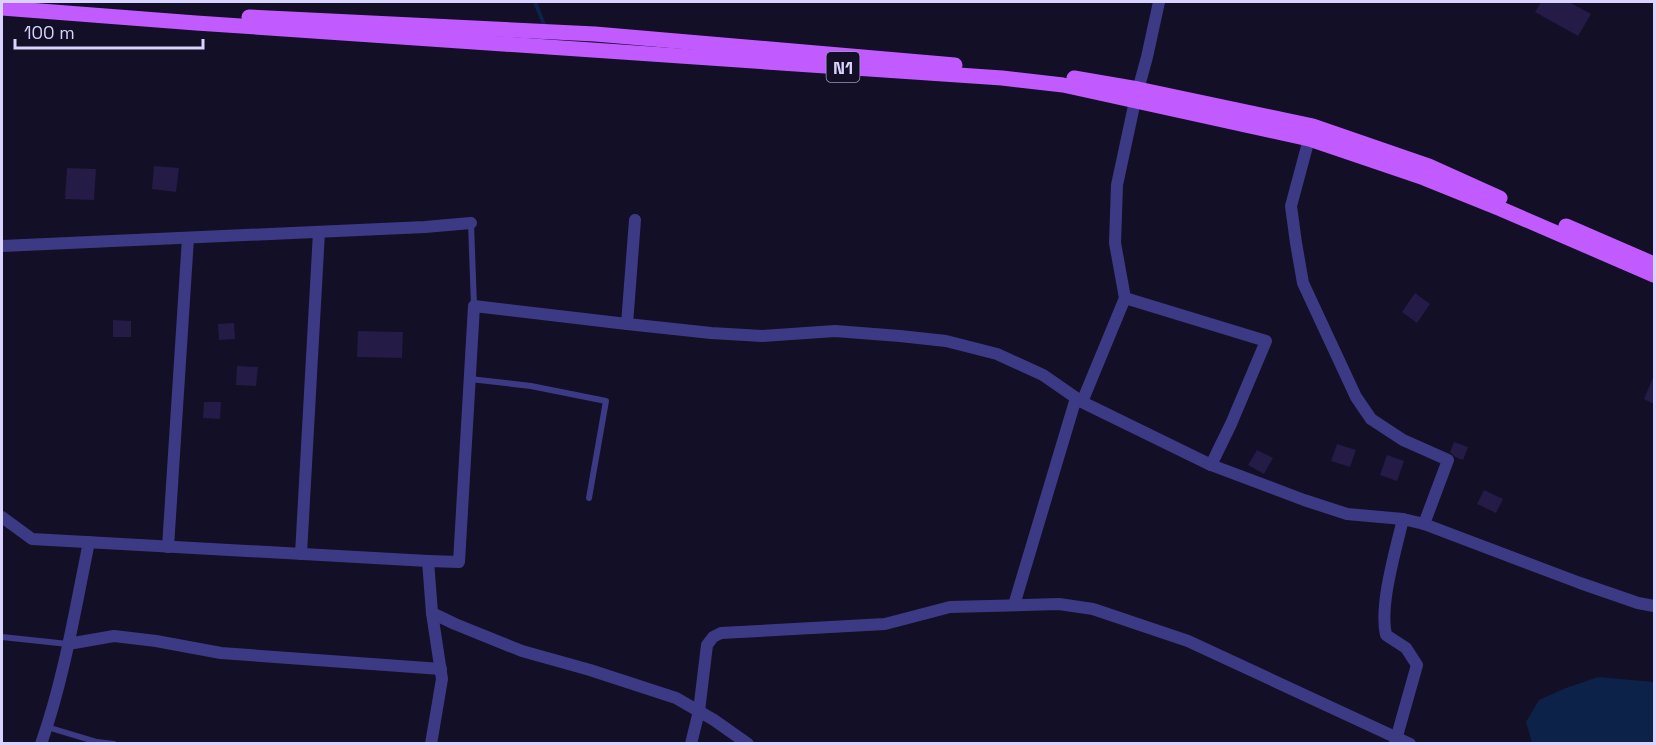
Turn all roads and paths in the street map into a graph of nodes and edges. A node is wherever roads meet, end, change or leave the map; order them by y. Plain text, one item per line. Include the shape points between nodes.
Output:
1 (44, 2) edge
2 (1159, 2) edge
3 (2, 8) edge
4 (419, 32) junction
5 (1136, 95) junction
6 (1310, 139) junction
7 (635, 220) dead end
8 (471, 223) joint
9 (319, 232) junction
10 (188, 238) junction
11 (2, 246) edge
12 (1612, 251) junction
13 (1654, 264) edge
14 (1654, 275) edge
15 (1125, 298) junction
16 (474, 306) junction
17 (627, 324) junction
18 (469, 379) junction
19 (1079, 400) junction
20 (1211, 465) junction
21 (589, 498) dead end
22 (2, 517) edge
23 (1403, 519) junction
24 (1424, 524) junction
25 (89, 542) junction
26 (168, 547) junction
27 (301, 554) junction
28 (428, 561) junction
29 (1014, 605) junction
30 (1654, 606) edge
31 (432, 613) junction
32 (2, 637) edge
33 (68, 644) junction
34 (441, 669) junction
35 (699, 711) junction
36 (47, 727) junction
37 (1395, 741) edge
38 (40, 744) edge
39 (114, 744) edge
40 (431, 744) edge
41 (691, 744) edge
42 (748, 744) edge
43 (1410, 744) edge

1 - 4 main road, N1
2 - 5 street
3 - 4 main road, N1 via 208,24
4 - 5 main road, N1 via 1002,78
5 - 6 main road, N1
5 - 12 main road, N1 via 1313,126 1429,166
5 - 15 street via 1118,185 1115,243
6 - 12 main road, N1 via 1424,178
6 - 24 street via 1291,206 1304,283 1356,397 1371,419 1403,440 1448,460
7 - 17 street
8 - 9 street
8 - 16 lane
9 - 10 street
9 - 27 street
10 - 11 street
10 - 26 street
12 - 13 main road, N1
12 - 14 main road, N1
15 - 19 street
15 - 20 street via 1266,341
16 - 17 street
16 - 18 street
17 - 19 street via 741,335 835,331 946,341 997,354 1043,375
18 - 21 lane via 606,401
18 - 28 street via 459,562
19 - 20 street
19 - 29 street
20 - 23 street via 1347,514
22 - 25 street via 32,539
23 - 24 street
23 - 37 street via 1383,623 1386,635 1406,648 1417,665
24 - 30 street via 1580,583
25 - 26 street
25 - 33 street
26 - 27 street
27 - 28 street
28 - 31 street
29 - 35 street via 950,607 885,624 722,633 712,637 707,645
29 - 37 street via 1059,604 1093,609 1188,641
31 - 34 street
31 - 35 street via 522,651 650,689
32 - 33 lane
33 - 34 street via 114,636 221,653
33 - 36 street
34 - 40 street
35 - 41 street
35 - 42 street
36 - 38 street
36 - 39 lane
37 - 43 street

